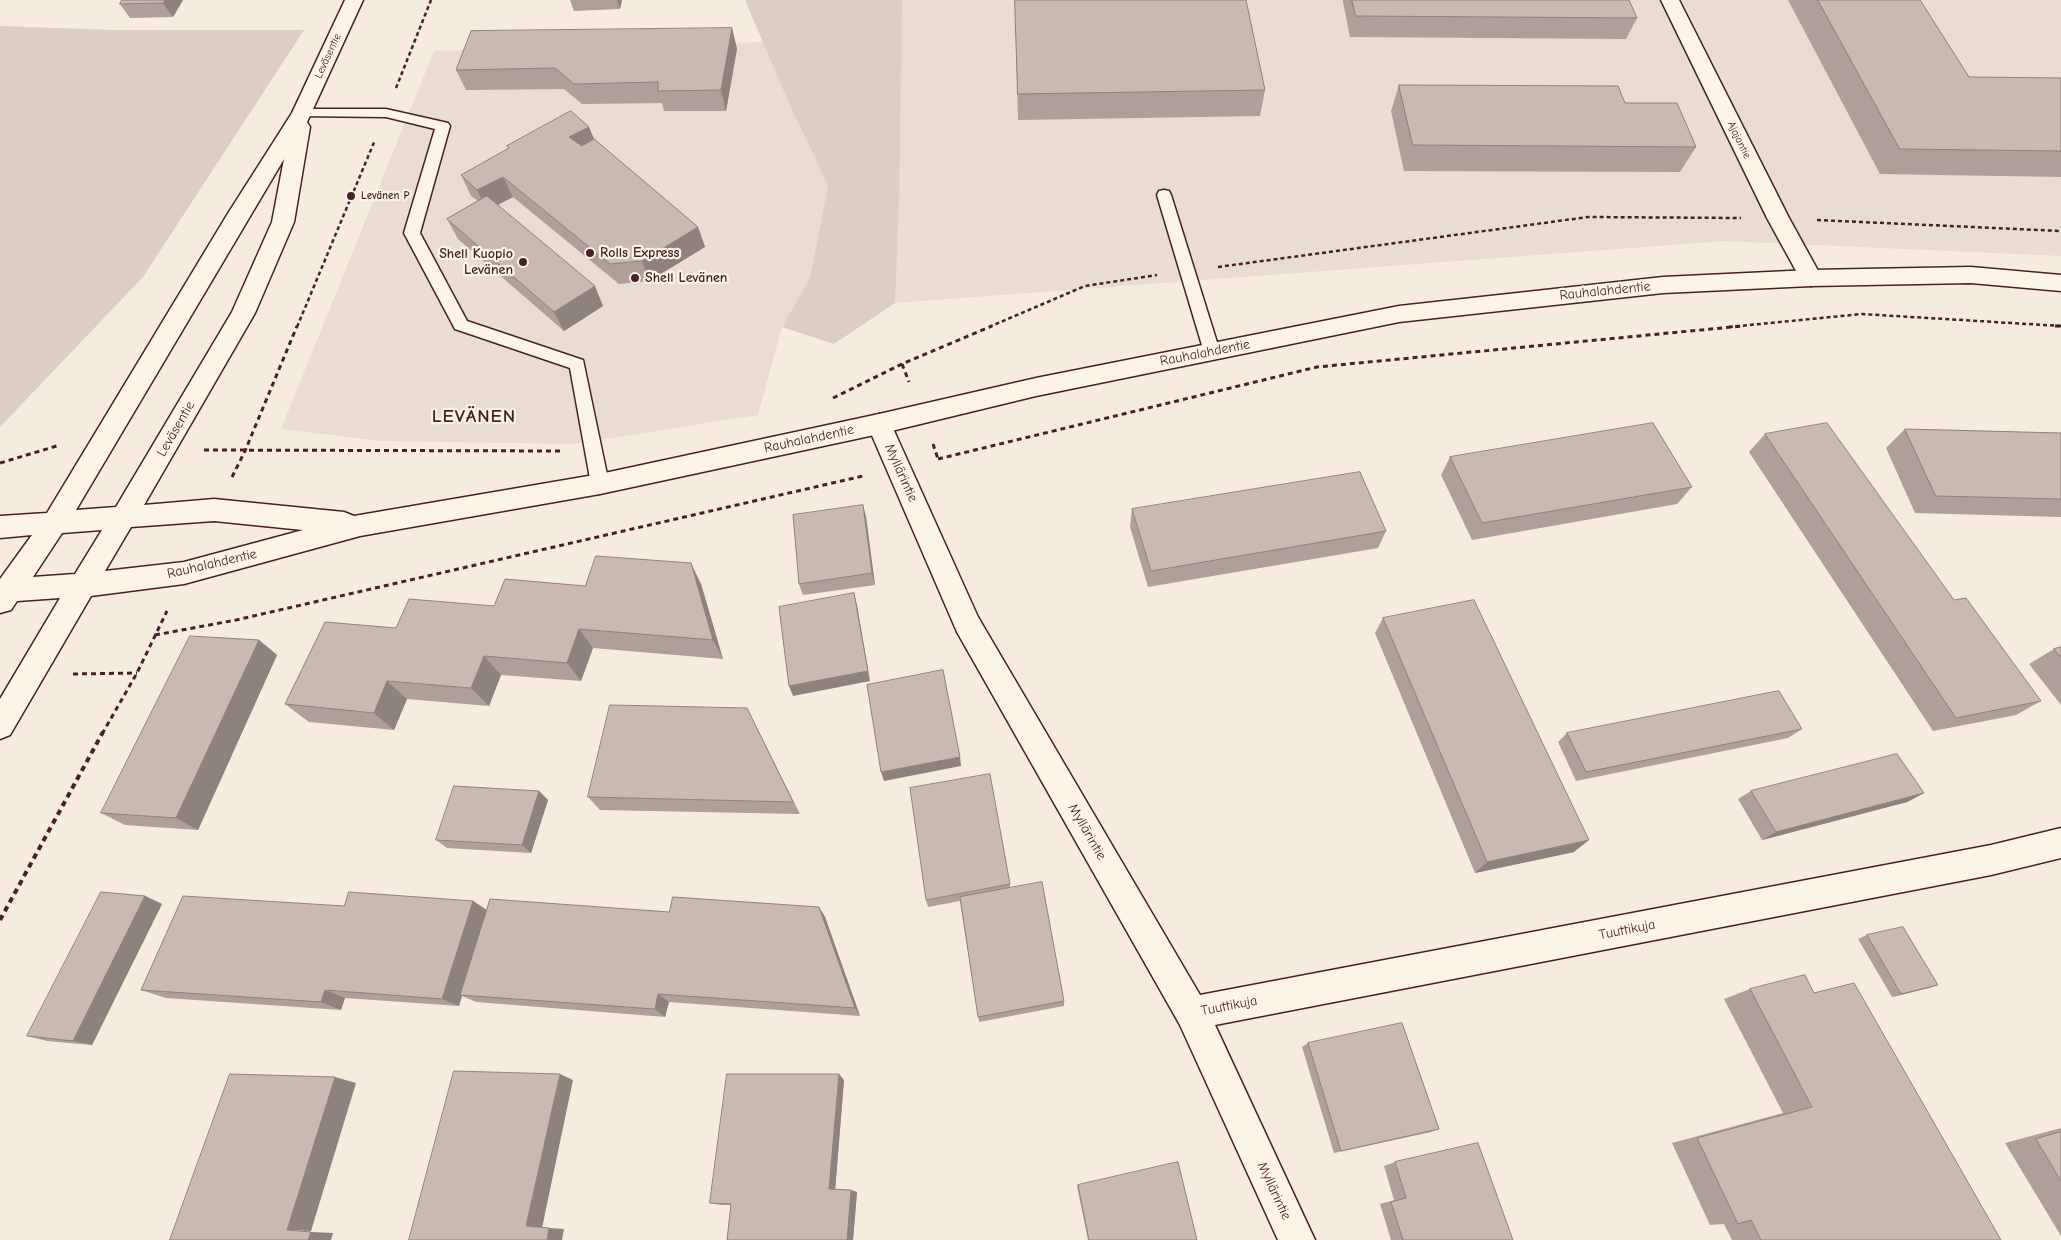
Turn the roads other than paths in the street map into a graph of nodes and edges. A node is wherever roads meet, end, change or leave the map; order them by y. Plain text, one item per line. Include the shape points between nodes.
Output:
1 (354, 0) edge
2 (1670, 0) edge
3 (302, 113) junction
4 (1164, 194) dead end
5 (1811, 278) junction
6 (2061, 283) edge
7 (1212, 352) junction
8 (879, 424) junction
9 (600, 484) junction
10 (123, 518) junction
11 (54, 524) junction
12 (360, 525) junction
13 (0, 527) edge
14 (83, 585) junction
15 (3, 595) edge
16 (0, 726) edge
17 (2061, 843) edge
18 (1192, 1013) junction
19 (1297, 1240) edge

1 - 3 main road, Leväsentie
2 - 5 main road, Ajajantie
3 - 9 lane via 386,113 442,126 412,233 461,325 577,364
3 - 10 main road, Leväsentie via 283,222 243,313
3 - 11 main road, Leväsentie
4 - 7 lane
5 - 6 main road, Rauhalahdentie via 1971,275
5 - 7 main road, Rauhalahdentie via 1663,285 1399,314
7 - 8 main road, Rauhalahdentie via 1036,387
8 - 9 main road, Rauhalahdentie
8 - 18 main road, Myllärintie via 967,624
9 - 12 main road, Rauhalahdentie
10 - 11 main road, Rauhalahdentie
10 - 12 main road, Rauhalahdentie via 214,510
10 - 14 main road, Leväsentie
11 - 13 main road, Rauhalahdentie
11 - 15 main road, Leväsentie
12 - 14 main road, Rauhalahdentie via 184,573
14 - 15 main road, Rauhalahdentie
14 - 16 main road, Leväsentie
17 - 18 main road, Tuuttikuja via 1991,860
18 - 19 main road, Myllärintie

